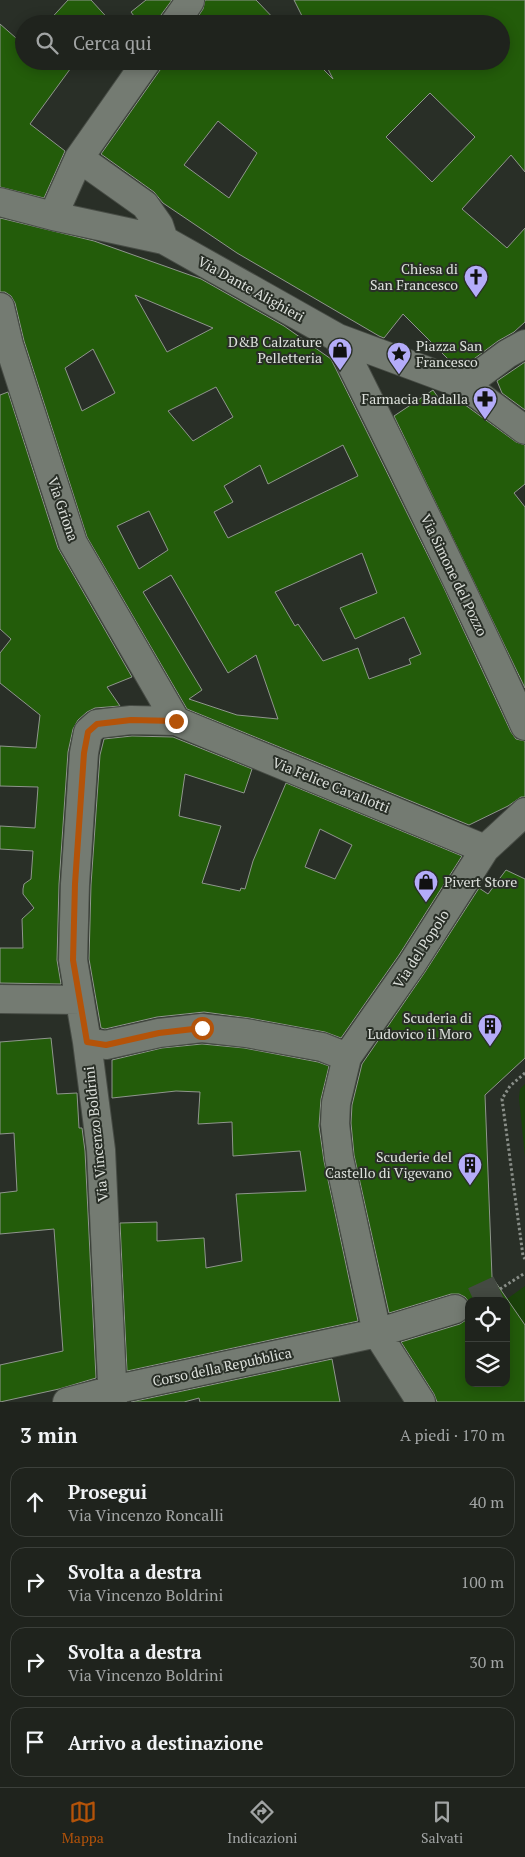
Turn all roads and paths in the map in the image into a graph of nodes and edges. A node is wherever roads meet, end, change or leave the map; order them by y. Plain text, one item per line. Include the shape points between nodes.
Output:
1 (190, 1) edge
2 (180, 15) edge
3 (141, 70) edge
4 (78, 158) junction
5 (0, 202) edge
6 (53, 216) junction
7 (164, 240) junction
8 (0, 307) edge
9 (338, 338) junction
10 (525, 344) edge
11 (456, 381) junction
12 (525, 430) edge
13 (176, 721) junction
14 (525, 726) edge
15 (525, 812) edge
16 (485, 849) junction
17 (0, 999) edge
18 (80, 1000) junction
19 (87, 1042) junction
20 (347, 1057) junction
21 (525, 1072) edge
22 (525, 1259) edge
23 (525, 1274) edge
24 (500, 1289) tunnel mouth
25 (455, 1309) dead end
26 (377, 1334) junction
27 (113, 1396) edge
28 (67, 1402) edge
29 (421, 1402) edge

1 - 2 street
3 - 4 street
4 - 6 street
4 - 7 street via 145,205 159,225
5 - 6 street, Via Dante Alighieri
6 - 7 street, Via Dante Alighieri
7 - 9 street, Via Dante Alighieri
8 - 13 street, Via Griona via 9,345 73,543
9 - 11 street
9 - 14 street, Via Simone del Pozzo
10 - 11 street
11 - 12 street
13 - 16 street, Via Felice Cavallotti
13 - 18 street, Via Vincenzo Boldrini via 131,720 97,724 88,732 75,884 73,960
15 - 16 street, Via del Popolo
16 - 20 street, Via del Popolo via 412,964
17 - 18 street
18 - 19 street, Via Vincenzo Boldrini
19 - 20 street via 106,1045 159,1033 202,1028 246,1032 322,1048
19 - 27 street, Via Vincenzo Boldrini via 101,1150
20 - 26 street, Via del Popolo via 336,1102 335,1124 339,1158
21 - 22 path via 502,1098
23 - 24 path
25 - 26 street, Corso della Repubblica
26 - 27 street, Corso della Repubblica
26 - 29 street
27 - 28 street, Corso della Repubblica

